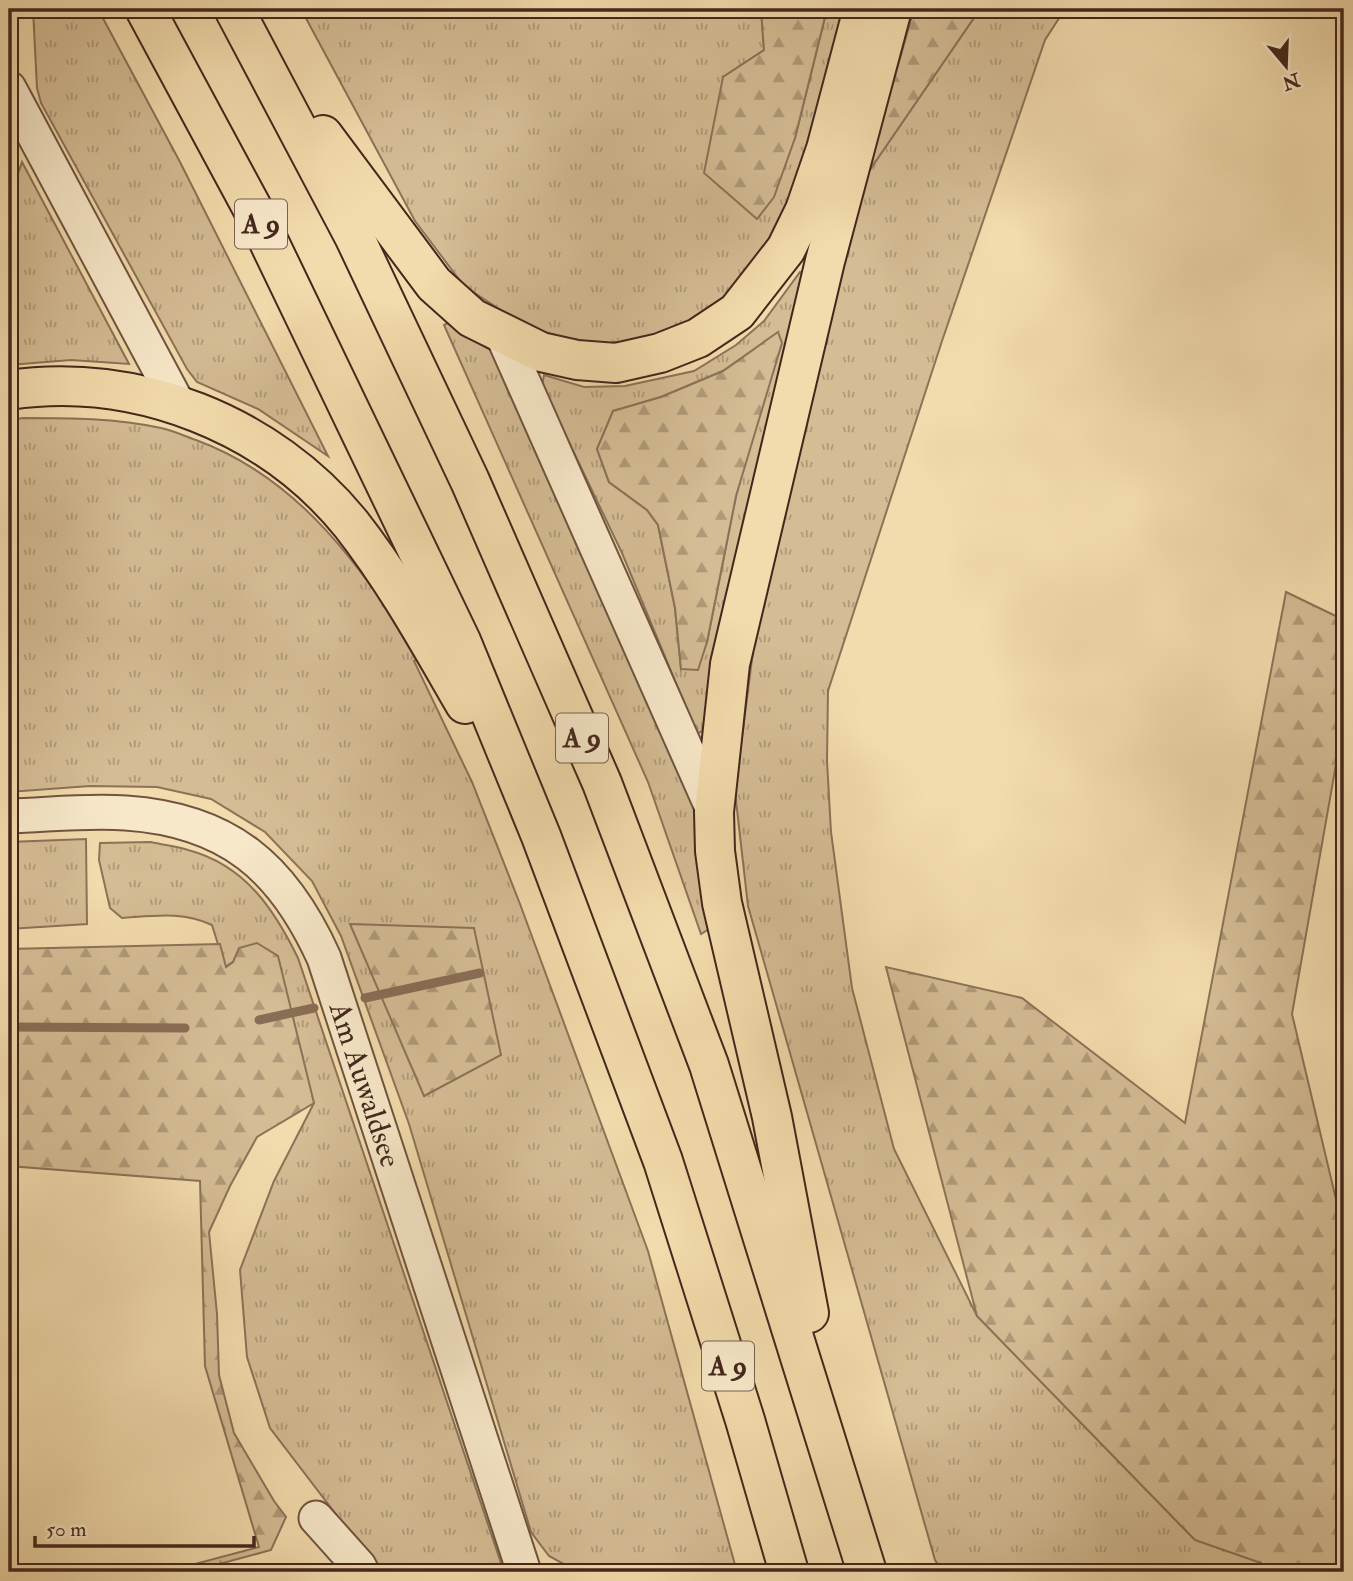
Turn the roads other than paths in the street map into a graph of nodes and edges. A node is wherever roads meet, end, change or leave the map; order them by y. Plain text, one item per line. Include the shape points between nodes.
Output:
1 (145, 9) edge
2 (863, 9) edge
3 (892, 9) edge
4 (237, 13) edge
5 (9, 89) edge
6 (502, 334) junction
7 (9, 390) edge
8 (179, 405) junction
9 (714, 812) junction
10 (9, 816) edge
11 (541, 836) junction
12 (842, 1491) junction
13 (316, 1518) dead end
14 (362, 1572) edge
15 (524, 1572) edge
16 (789, 1572) edge
17 (867, 1572) edge

1 - 11 highway, A 9 via 256,215 362,433 461,641
2 - 6 highway via 805,210 786,249 737,312 698,338 660,354 616,363 541,352
3 - 9 highway via 825,261 730,664
4 - 6 highway via 434,284 472,318
4 - 12 highway, A 9 via 354,236 459,457 602,783 709,1065
5 - 8 street
6 - 9 street
7 - 8 highway via 91,387 138,393
8 - 11 highway via 233,427 278,456 349,522 409,607
9 - 12 highway via 722,903 772,1117
10 - 15 street, Am Auwaldsee via 124,813 200,827 262,865 307,921 324,958
11 - 16 highway, A 9 via 663,1161
12 - 17 highway, A 9
13 - 14 street

